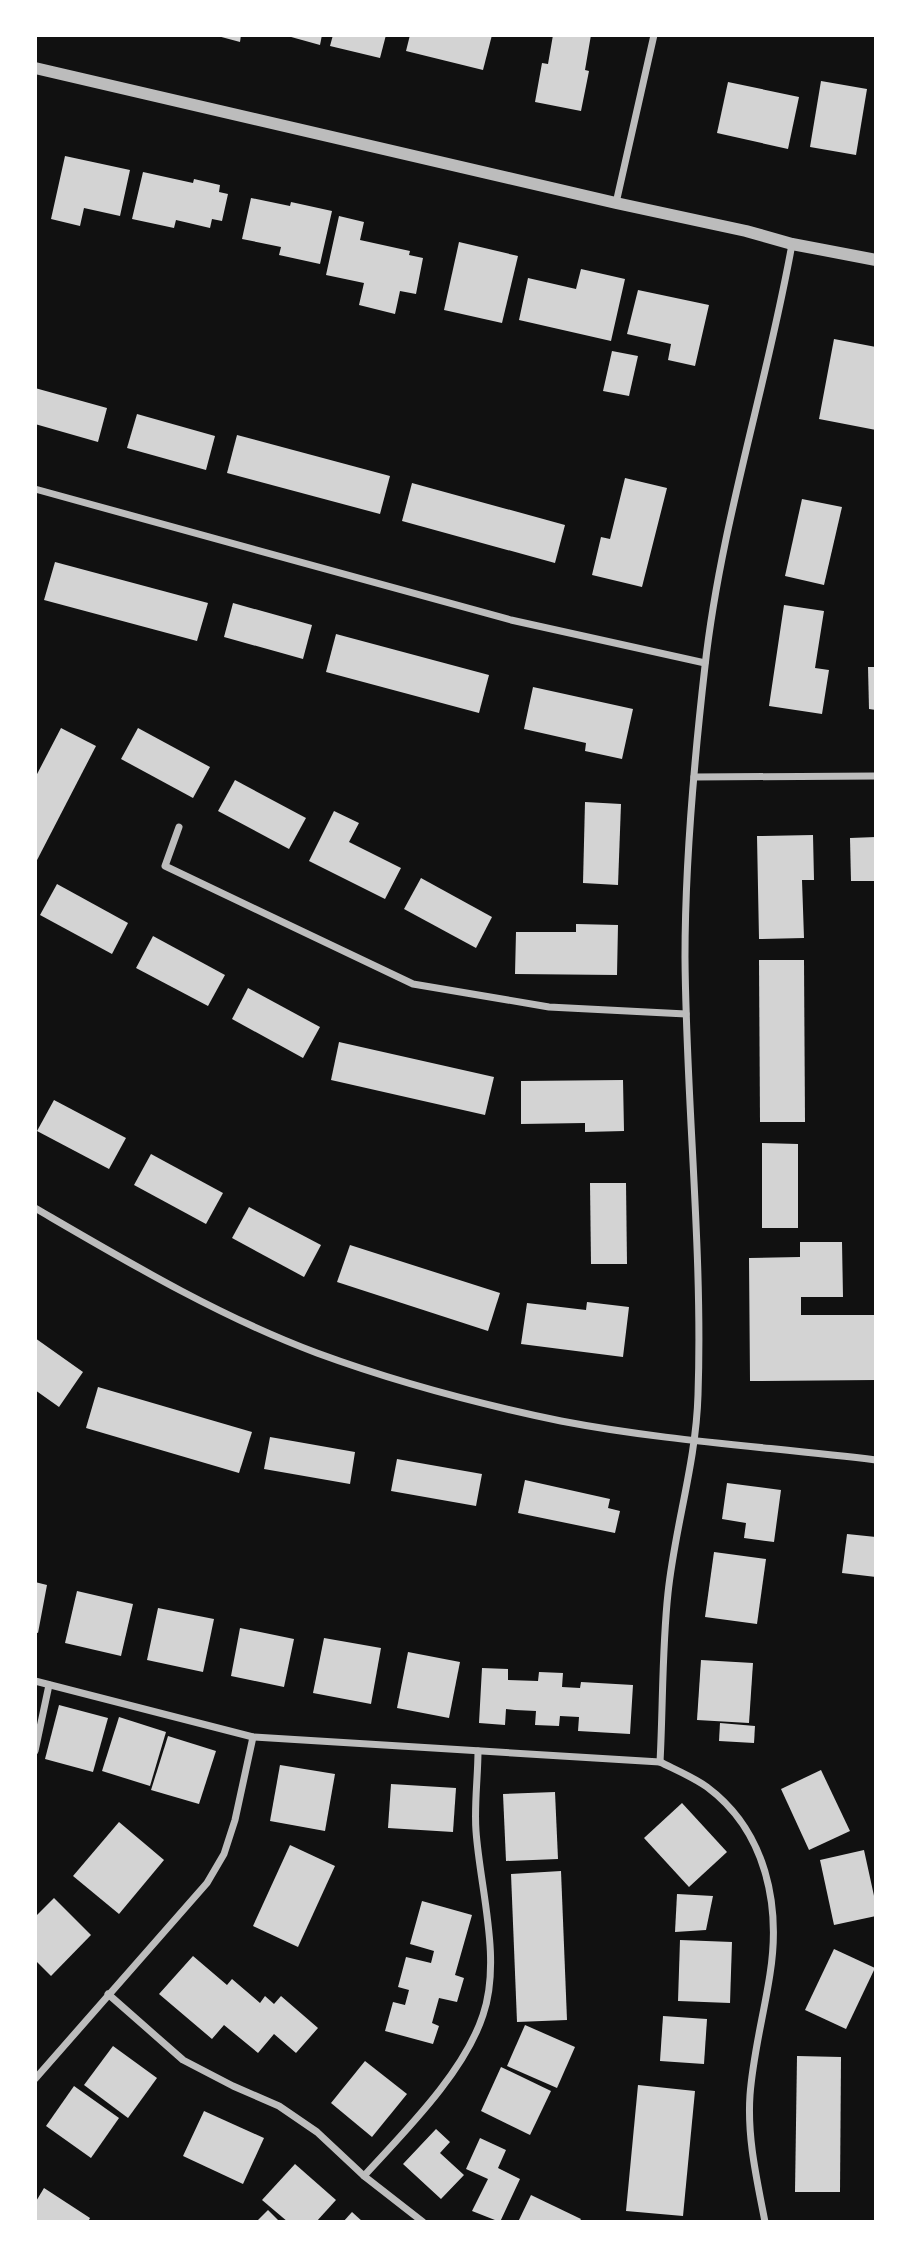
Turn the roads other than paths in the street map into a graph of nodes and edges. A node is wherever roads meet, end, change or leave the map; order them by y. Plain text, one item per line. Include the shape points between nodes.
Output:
1 (654, 35) edge
2 (35, 68) edge
3 (615, 203) junction
4 (792, 244) junction
5 (876, 260) edge
6 (35, 489) edge
7 (705, 663) junction
8 (876, 776) edge
9 (694, 777) junction
10 (179, 827) dead end
11 (686, 1014) junction
12 (35, 1208) edge
13 (695, 1441) junction
14 (876, 1460) edge
15 (35, 1681) edge
16 (49, 1685) junction
17 (253, 1737) junction
18 (35, 1751) edge
19 (478, 1751) junction
20 (660, 1762) junction
21 (108, 1994) junction
22 (35, 2079) edge
23 (364, 2176) junction
24 (423, 2222) edge
25 (765, 2222) edge

1 - 3 street
2 - 3 street
3 - 4 street
4 - 5 street
4 - 7 street via 722,557
6 - 7 street via 511,620
7 - 9 street
8 - 9 street
9 - 11 street
10 - 11 street via 165,866 413,984 549,1007
11 - 13 street via 698,1322
12 - 13 street via 150,1275 316,1352 522,1412
13 - 14 street
13 - 20 street via 668,1592
15 - 16 street
16 - 17 street
16 - 18 street
17 - 19 street
17 - 21 street via 224,1854 207,1883
19 - 20 street
19 - 23 street via 476,1828 491,1966 484,2014 464,2056
20 - 25 street via 708,1788 737,1815 763,1860 770,1887 771,1971 750,2094 749,2137
21 - 22 street
21 - 23 street via 183,2060 279,2106 317,2132
23 - 24 street

